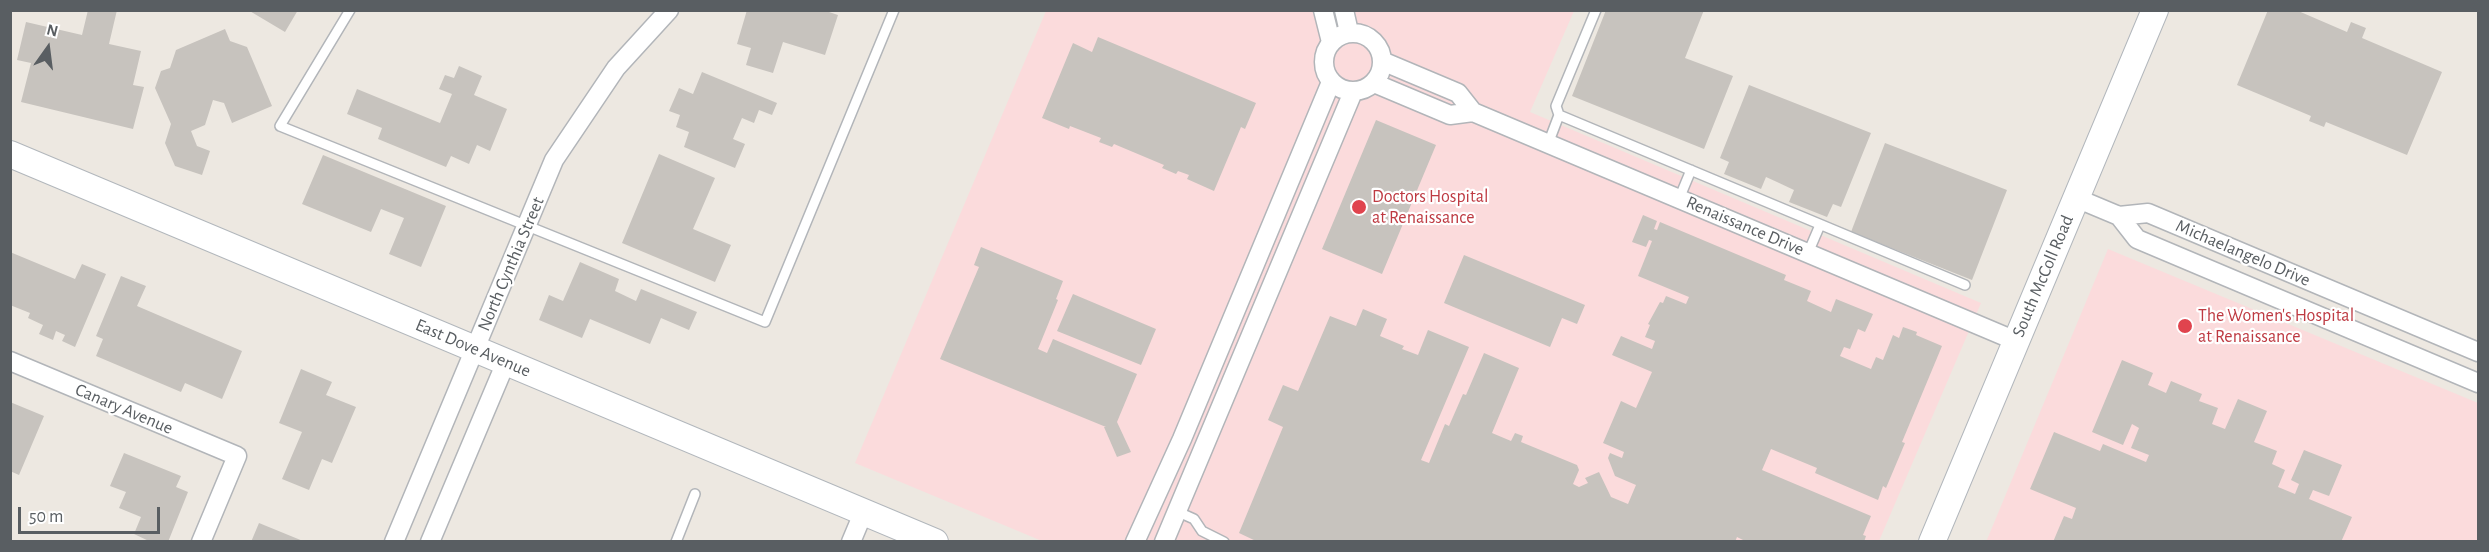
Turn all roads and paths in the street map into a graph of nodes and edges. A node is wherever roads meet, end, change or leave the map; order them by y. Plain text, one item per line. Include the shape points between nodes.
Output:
1 (350, 10) edge
2 (669, 10) edge
3 (894, 10) edge
4 (1323, 10) edge
5 (1344, 10) edge
6 (1596, 10) edge
7 (2155, 10) edge
8 (1349, 32) junction
9 (1331, 42) junction
10 (1382, 61) junction
11 (1331, 82) junction
12 (1374, 83) junction
13 (1353, 92) junction
14 (1473, 112) junction
15 (1559, 116) junction
16 (1548, 144) junction
17 (10, 154) edge
18 (1691, 170) junction
19 (1289, 184) junction
20 (1310, 192) junction
21 (2076, 198) junction
22 (1679, 199) junction
23 (2119, 216) junction
24 (528, 225) junction
25 (1820, 225) junction
26 (1263, 244) junction
27 (1285, 253) junction
28 (1808, 253) junction
29 (1965, 285) dead end
30 (1246, 286) junction
31 (1267, 295) junction
32 (2372, 307) junction
33 (2362, 334) junction
34 (2016, 341) junction
35 (475, 349) junction
36 (2478, 352) edge
37 (10, 361) edge
38 (507, 362) junction
39 (2478, 383) edge
40 (1202, 390) junction
41 (1224, 399) junction
42 (1182, 438) junction
43 (1204, 448) junction
44 (695, 494) dead end
45 (1153, 502) junction
46 (864, 511) junction
47 (1176, 511) junction
48 (201, 542) edge
49 (394, 542) edge
50 (430, 542) edge
51 (676, 542) edge
52 (851, 542) edge
53 (935, 542) edge
54 (1135, 542) edge
55 (1164, 542) edge
56 (1224, 542) edge
57 (1932, 542) edge

1 - 24 lane via 280,126
2 - 24 street, North Cynthia Street via 616,68 587,109 554,160
3 - 24 lane via 765,322
4 - 9 street
5 - 8 street
6 - 15 lane via 1556,106
7 - 21 main road, South McColl Road
8 - 9 street
8 - 10 street via 1374,40
9 - 11 street via 1323,64
10 - 12 street
10 - 14 street, Renaissance Drive via 1458,93
11 - 13 street
11 - 19 street
12 - 13 street
12 - 14 street, Renaissance Drive via 1450,115
13 - 20 street
14 - 16 street, Renaissance Drive
15 - 16 lane
15 - 18 lane
16 - 22 street, Renaissance Drive
17 - 35 main road, East Dove Avenue
18 - 22 lane
18 - 25 lane
19 - 20 street
19 - 26 street
20 - 27 street
21 - 23 street, Michaelangelo Drive
21 - 34 main road, South McColl Road
22 - 28 street, Renaissance Drive
23 - 32 street, Michaelangelo Drive via 2148,213
23 - 33 street, Michaelangelo Drive via 2137,239
24 - 35 street, North Cynthia Street
25 - 28 lane
25 - 29 lane
26 - 27 street
26 - 30 street
27 - 31 street
28 - 34 street, Renaissance Drive
30 - 31 street
30 - 40 street
31 - 41 street
32 - 33 street
32 - 36 street, Michaelangelo Drive
33 - 39 street, Michaelangelo Drive
34 - 57 main road, South McColl Road
35 - 38 main road, East Dove Avenue
35 - 49 street, North Cynthia Street
37 - 48 street, Canary Avenue via 237,456
38 - 46 main road, East Dove Avenue
38 - 50 street
40 - 41 street
40 - 42 street
41 - 43 street
42 - 43 street
42 - 45 street
43 - 47 street
44 - 51 lane
45 - 47 street
45 - 54 street
46 - 52 street
46 - 53 main road, East Dove Avenue
47 - 55 street
47 - 56 lane via 1194,519 1202,531

